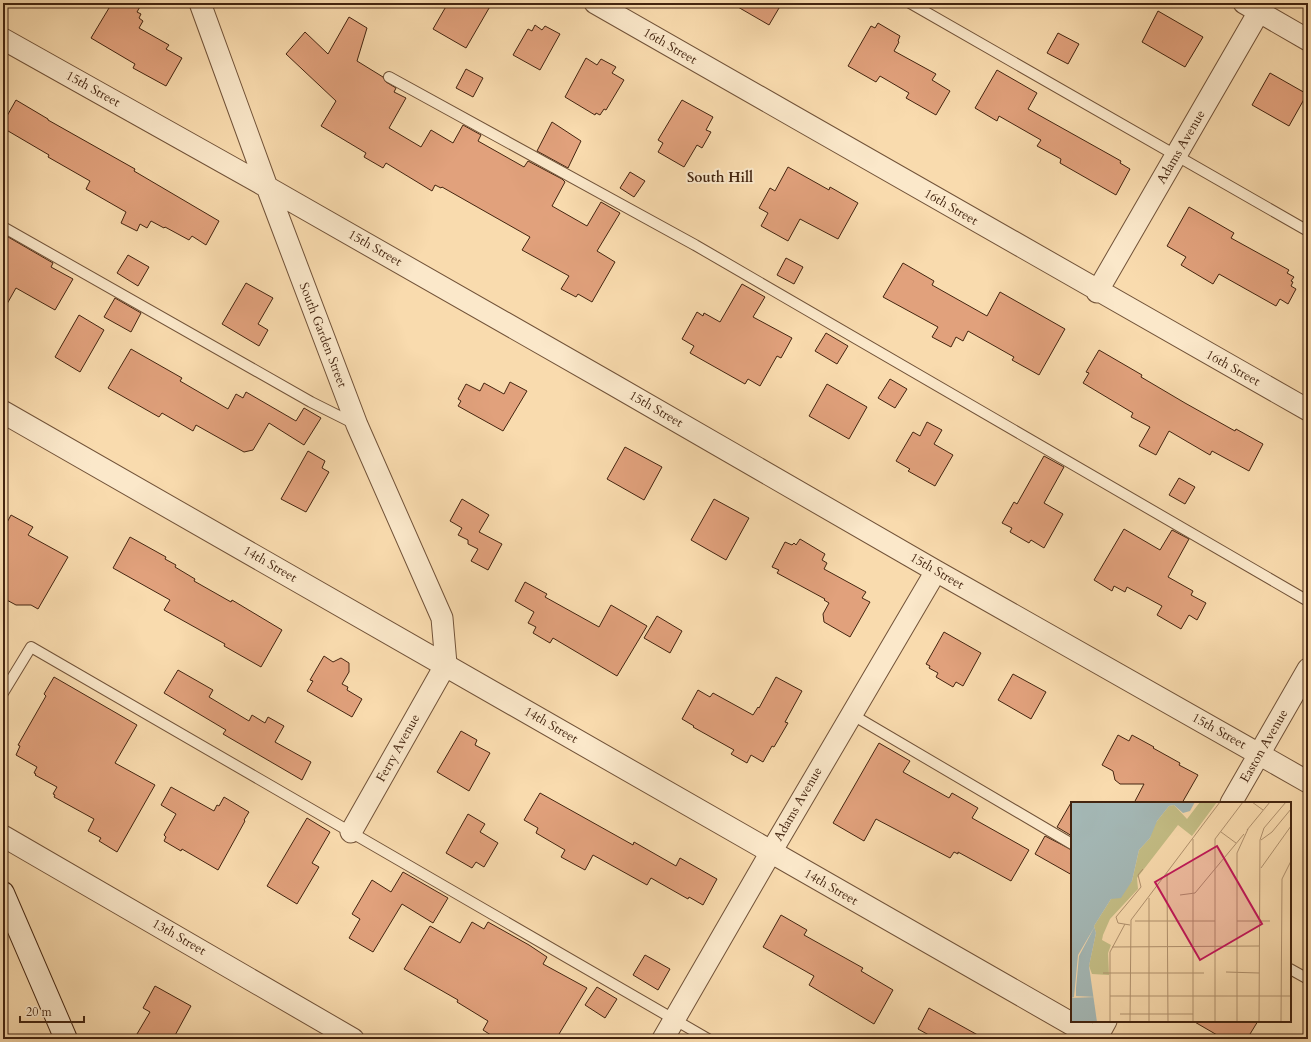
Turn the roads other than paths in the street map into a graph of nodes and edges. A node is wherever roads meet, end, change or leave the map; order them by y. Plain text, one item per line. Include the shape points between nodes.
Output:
1 (200, 3) edge
2 (595, 3) edge
3 (910, 3) edge
4 (1256, 6) edge
5 (3, 39) edge
6 (1308, 40) edge
7 (389, 77) dead end
8 (1176, 155) junction
9 (267, 187) junction
10 (3, 227) edge
11 (1308, 231) edge
12 (1097, 292) junction
13 (1308, 410) edge
14 (3, 412) edge
15 (357, 425) junction
16 (936, 571) junction
17 (1308, 601) edge
18 (446, 664) junction
19 (1308, 669) edge
20 (3, 693) edge
21 (851, 714) junction
22 (1260, 754) junction
23 (1308, 782) edge
24 (1232, 802) edge
25 (351, 832) junction
26 (3, 836) edge
27 (1071, 843) edge
28 (771, 852) junction
29 (3, 893) edge
30 (1291, 970) edge
31 (1308, 979) edge
32 (1071, 1018) edge
33 (674, 1019) junction
34 (1077, 1022) edge
35 (1099, 1034) edge
36 (66, 1039) edge
37 (354, 1039) edge
38 (663, 1039) edge
39 (708, 1039) edge

1 - 9 street, South Garden Street
2 - 12 street, 16th Street
3 - 8 lane
4 - 6 street
4 - 8 street, Adams Avenue
5 - 9 street, 15th Street
7 - 17 lane via 695,245
8 - 11 lane
8 - 12 street, Adams Avenue
9 - 15 street, South Garden Street
9 - 16 street, 15th Street
10 - 15 lane via 311,402
12 - 13 street, 16th Street
14 - 18 street, 14th Street
15 - 18 street, South Garden Street via 442,618
16 - 21 street, Adams Avenue
16 - 22 street, 15th Street
18 - 25 street, Ferry Avenue
18 - 28 street, 14th Street
19 - 22 street, Easton Avenue
20 - 25 lane via 30,646
21 - 27 lane
21 - 28 street, Adams Avenue
22 - 23 street, 15th Street
22 - 24 street, Easton Avenue
25 - 33 lane
26 - 37 street, 13th Street
28 - 32 street, 14th Street
28 - 33 street, Adams Avenue
29 - 36 street
30 - 31 lane
33 - 38 street, Adams Avenue
33 - 39 lane
34 - 35 street, 14th Street

